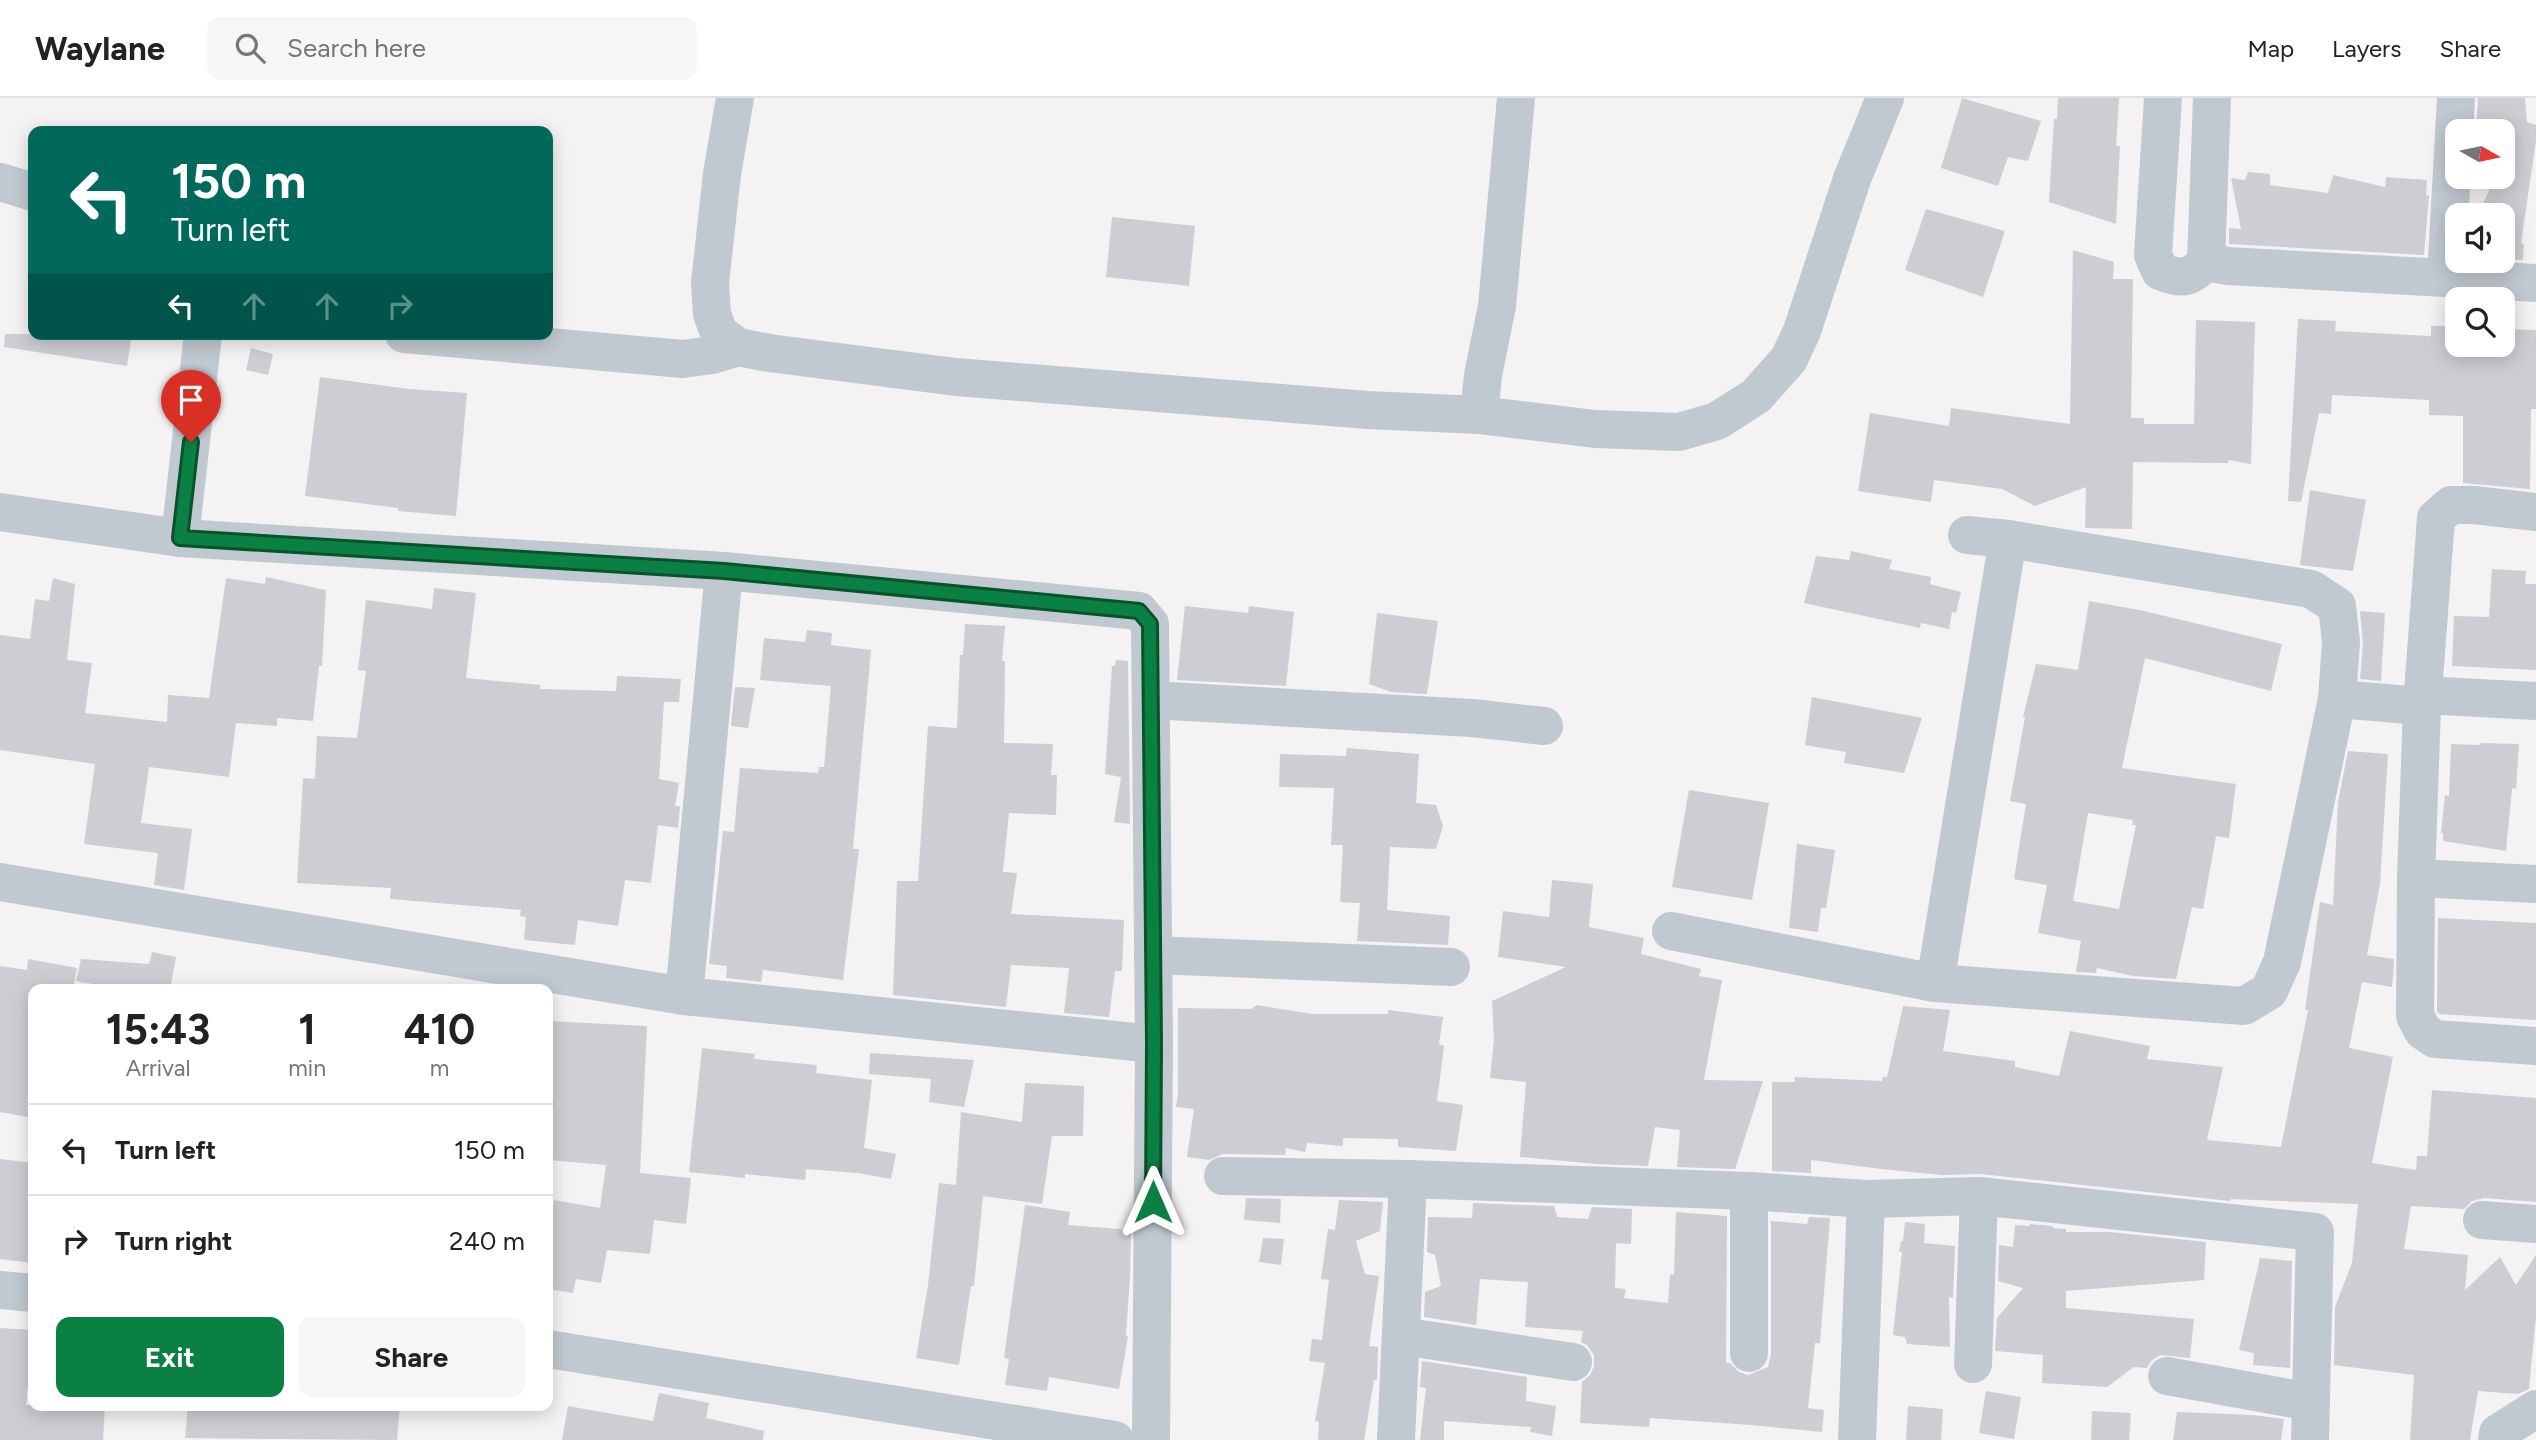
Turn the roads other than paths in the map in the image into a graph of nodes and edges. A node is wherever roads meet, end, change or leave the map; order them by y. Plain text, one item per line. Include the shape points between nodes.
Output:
1 (735, 98) edge
2 (1516, 98) edge
3 (1885, 98) edge
4 (2164, 98) edge
5 (2212, 98) edge
6 (2456, 98) edge
7 (0, 183) edge
8 (28, 191) edge
9 (2206, 262) junction
10 (2446, 277) junction
11 (2536, 283) edge
12 (202, 340) edge
13 (471, 340) edge
14 (738, 347) junction
15 (1479, 415) junction
16 (0, 512) edge
17 (2536, 512) edge
18 (1967, 535) dead end
19 (180, 538) junction
20 (2008, 539) junction
21 (724, 571) junction
22 (2337, 699) junction
23 (1151, 700) junction
24 (2422, 700) junction
25 (2536, 701) edge
26 (1544, 726) dead end
27 (2416, 878) junction
28 (0, 882) edge
29 (2536, 884) edge
30 (1671, 931) dead end
31 (1153, 955) junction
32 (1451, 967) dead end
33 (1935, 983) junction
34 (684, 996) junction
35 (1154, 1044) junction
36 (2536, 1046) edge
37 (1223, 1176) dead end
38 (1408, 1180) junction
39 (1749, 1191) junction
40 (1979, 1196) junction
41 (1866, 1199) junction
42 (2482, 1220) dead end
43 (2536, 1224) edge
44 (0, 1290) edge
45 (28, 1293) edge
46 (1401, 1336) junction
47 (553, 1350) edge
48 (1749, 1353) dead end
49 (1573, 1362) dead end
50 (1973, 1364) dead end
51 (2166, 1377) dead end
52 (2311, 1402) junction
53 (2536, 1409) edge
54 (1115, 1440) edge
55 (1151, 1440) edge
56 (1396, 1440) edge
57 (1857, 1440) edge
58 (2310, 1440) edge
59 (2497, 1440) edge

1 - 14 street via 709,283 719,333
2 - 15 street via 1497,306
3 - 15 street via 1793,350 1756,396 1717,421 1679,432 1595,429
4 - 9 street via 2154,255 2160,271 2176,278 2195,273
5 - 9 street
6 - 10 street
7 - 8 street
9 - 10 street
10 - 11 street
12 - 19 street
13 - 14 street via 683,359
14 - 15 street via 956,377
16 - 19 street
17 - 24 street via 2451,505 2436,518
18 - 20 street
19 - 21 street
20 - 22 street via 2311,589 2337,606 2341,642
20 - 33 street
21 - 23 street via 1139,611 1150,624
21 - 34 street
22 - 24 street
22 - 33 street via 2282,962 2269,990 2245,1006
23 - 26 street
23 - 31 street
24 - 25 street
24 - 27 street
27 - 29 street
27 - 36 street via 2415,1016 2423,1031 2435,1039
28 - 34 street
30 - 33 street
31 - 32 street
31 - 35 street
34 - 35 street
35 - 55 street
37 - 38 street
38 - 39 street
38 - 46 street
39 - 41 street
39 - 48 street
40 - 41 street
40 - 50 street
40 - 52 street via 2315,1232
41 - 57 street
42 - 43 street
44 - 45 street
46 - 49 street
46 - 56 street
47 - 54 street
51 - 52 street
52 - 58 street
53 - 59 street via 2498,1433

